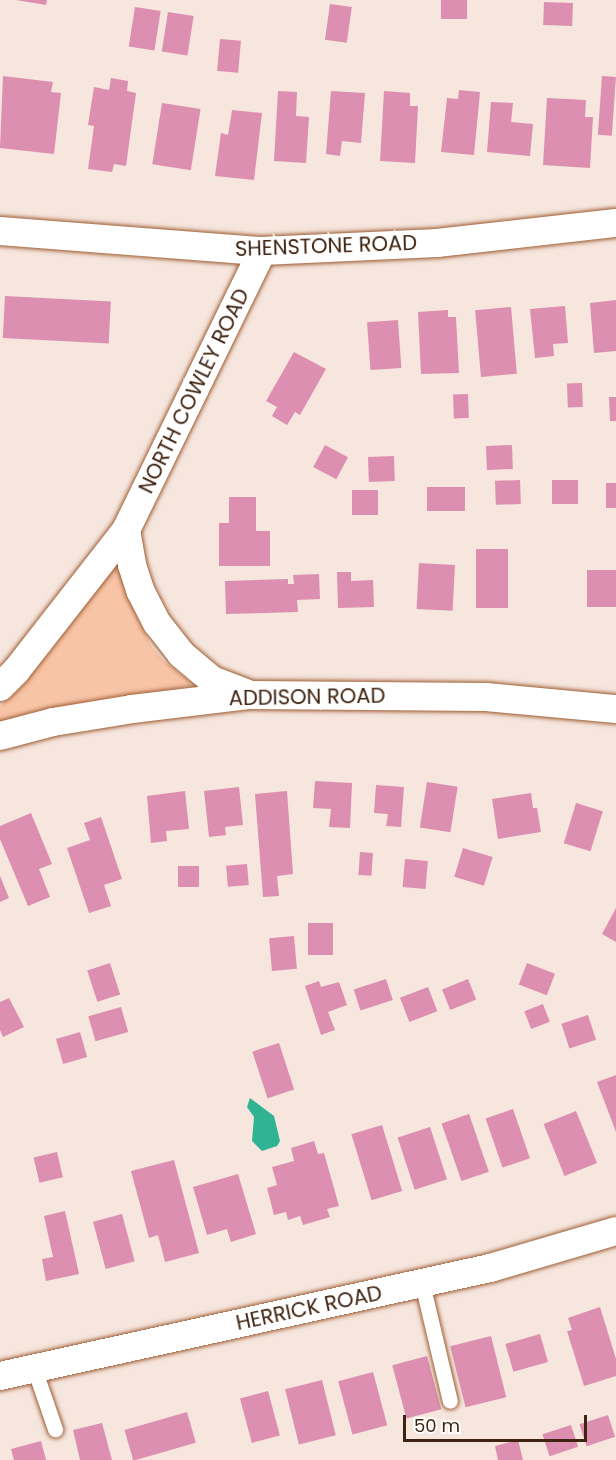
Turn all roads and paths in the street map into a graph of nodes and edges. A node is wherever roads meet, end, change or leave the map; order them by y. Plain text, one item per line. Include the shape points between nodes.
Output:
1 (616, 224) edge
2 (0, 231) edge
3 (262, 251) junction
4 (126, 530) junction
5 (0, 687) edge
6 (250, 695) junction
7 (616, 709) edge
8 (0, 736) edge
9 (616, 1231) edge
10 (422, 1283) junction
11 (34, 1368) junction
12 (0, 1376) edge
13 (450, 1401) dead end
14 (55, 1429) dead end

1 - 3 street, SHENSTONE ROAD via 437,243
2 - 3 street, SHENSTONE ROAD
3 - 4 street, NORTH COWLEY ROAD
4 - 5 street, NORTH COWLEY ROAD
4 - 6 street via 132,565 157,624 181,654 212,680
6 - 7 street, ADDISON ROAD via 486,697
6 - 8 street, ADDISON ROAD via 132,709
9 - 10 street, HERRICK ROAD via 490,1268
10 - 11 street, HERRICK ROAD
10 - 13 lane
11 - 12 street, HERRICK ROAD
11 - 14 lane

